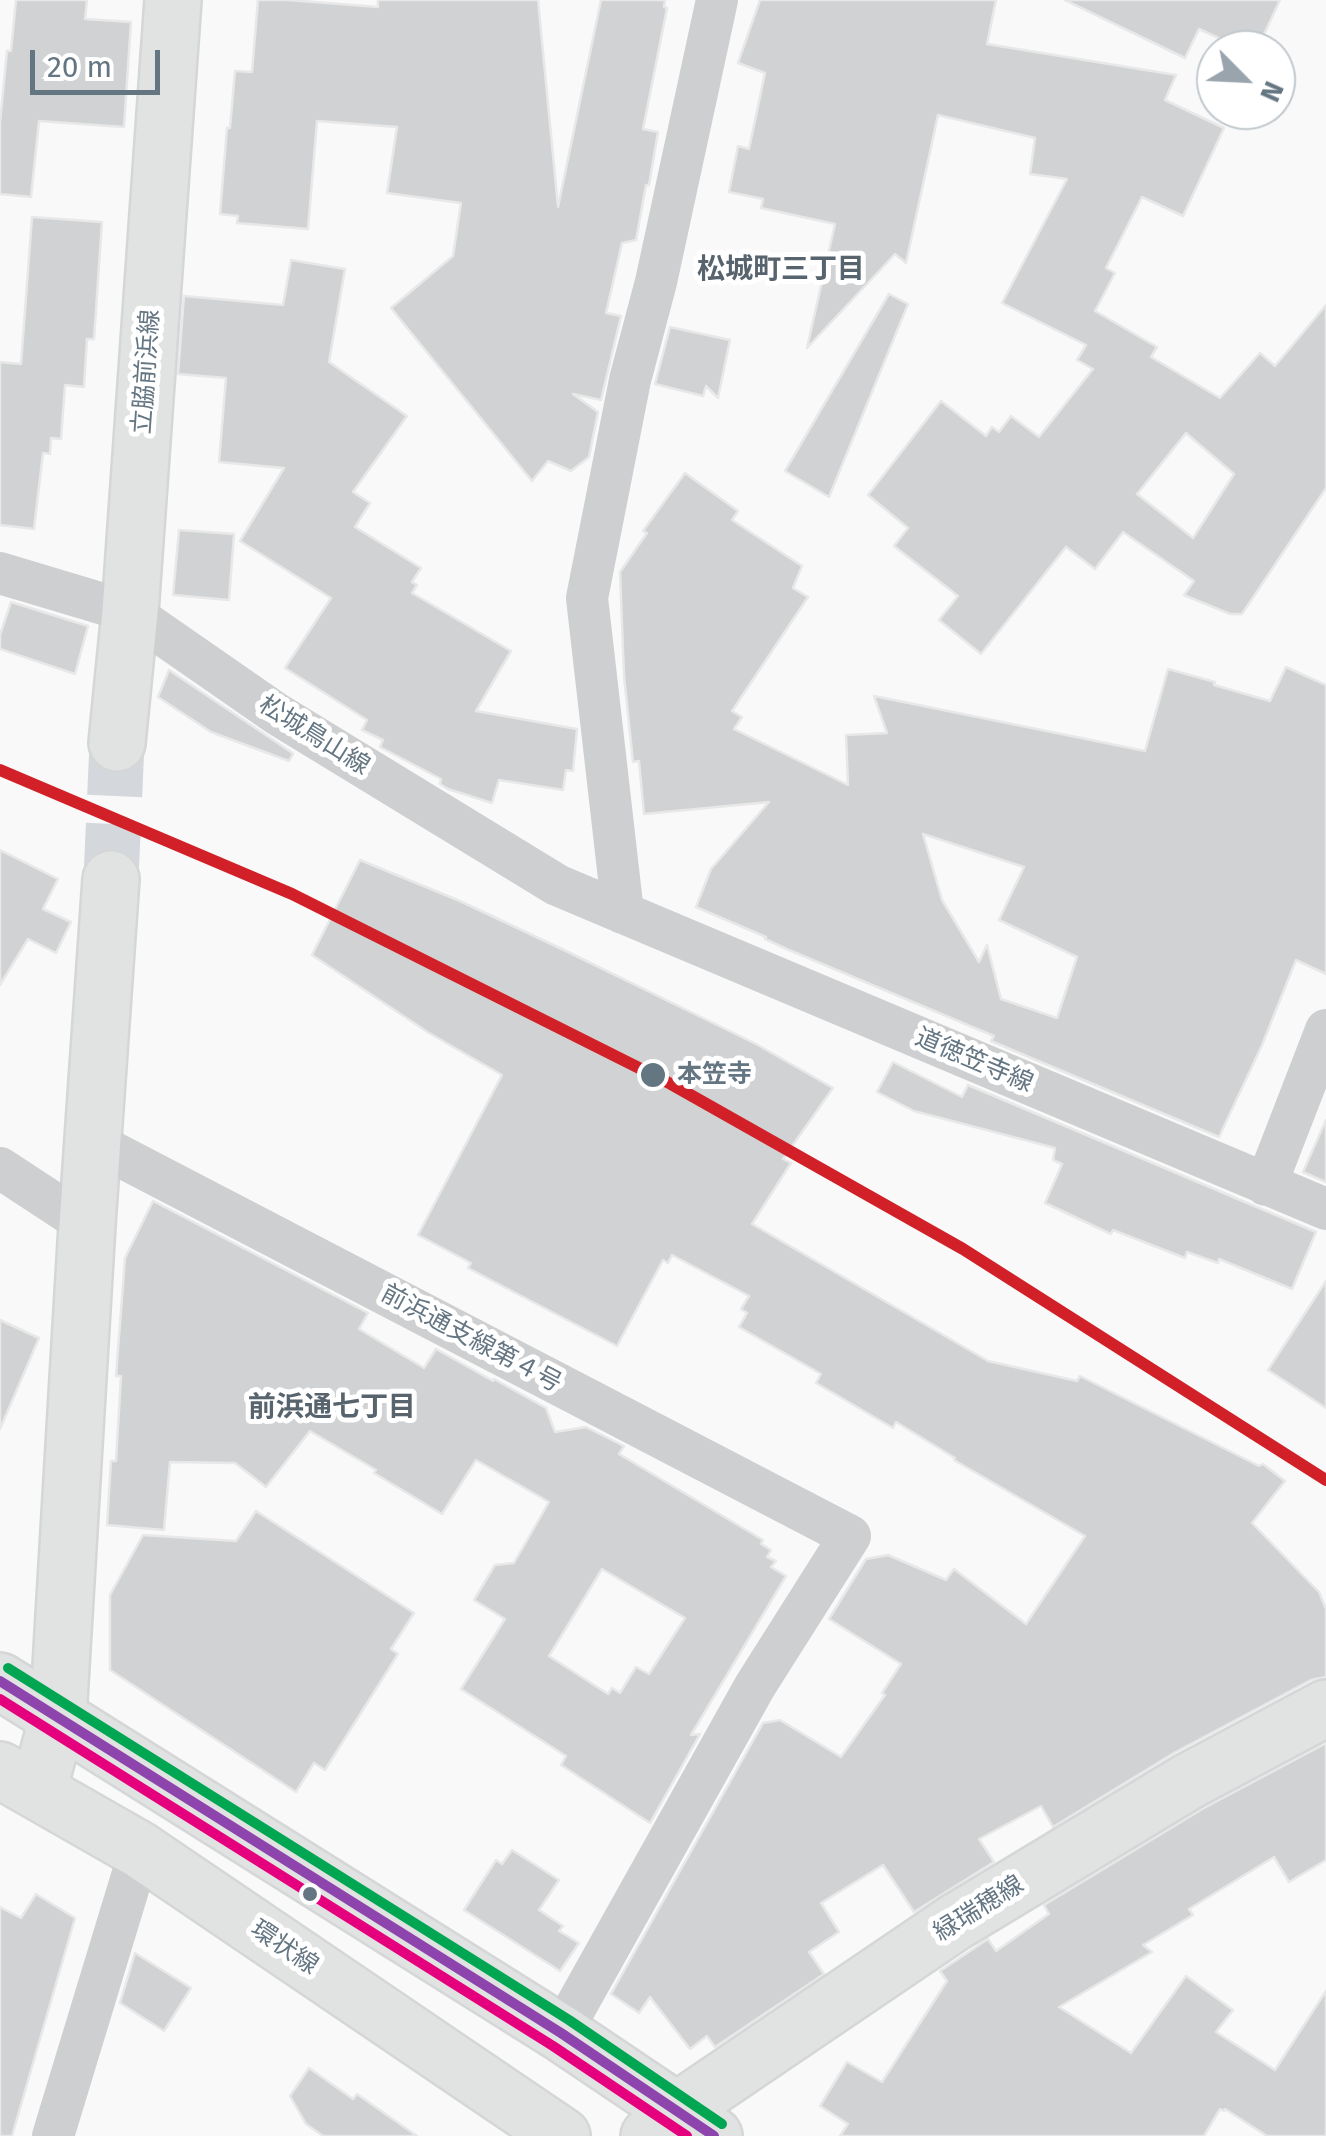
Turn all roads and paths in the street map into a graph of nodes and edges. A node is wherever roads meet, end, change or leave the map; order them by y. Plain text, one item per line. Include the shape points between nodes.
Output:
1 (173, 0) edge
2 (717, 0) edge
3 (0, 573) edge
4 (130, 612) junction
5 (117, 743) tunnel mouth
6 (112, 880) tunnel mouth
7 (623, 913) junction
8 (1326, 1030) edge
9 (93, 1142) junction
10 (0, 1168) edge
11 (1266, 1185) junction
12 (1326, 1209) edge
13 (88, 1225) junction
14 (0, 1681) edge
15 (1326, 1708) edge
16 (58, 1717) junction
17 (19, 1781) edge
18 (140, 1850) junction
19 (561, 2033) junction
20 (680, 2128) edge
21 (52, 2136) edge
22 (562, 2136) edge

1 - 4 main road, 立脇前浜線
2 - 7 street via 587,598
3 - 4 street, 松城鳥山線
4 - 5 main road, 立脇前浜線
4 - 7 street, 松城鳥山線 via 293,724 557,885
6 - 9 main road
7 - 11 street, 道徳笠寺線
8 - 11 street
9 - 13 main road
9 - 19 street, 前浜通支線第４号 via 850,1536 755,1686
10 - 13 street
11 - 12 street, 道徳笠寺線
13 - 16 main road
14 - 16 main road
15 - 20 main road, 緑瑞穂線 via 954,1924
16 - 17 main road
16 - 19 main road
17 - 18 main road, 環状線
18 - 21 street
18 - 22 main road, 環状線
19 - 20 main road

